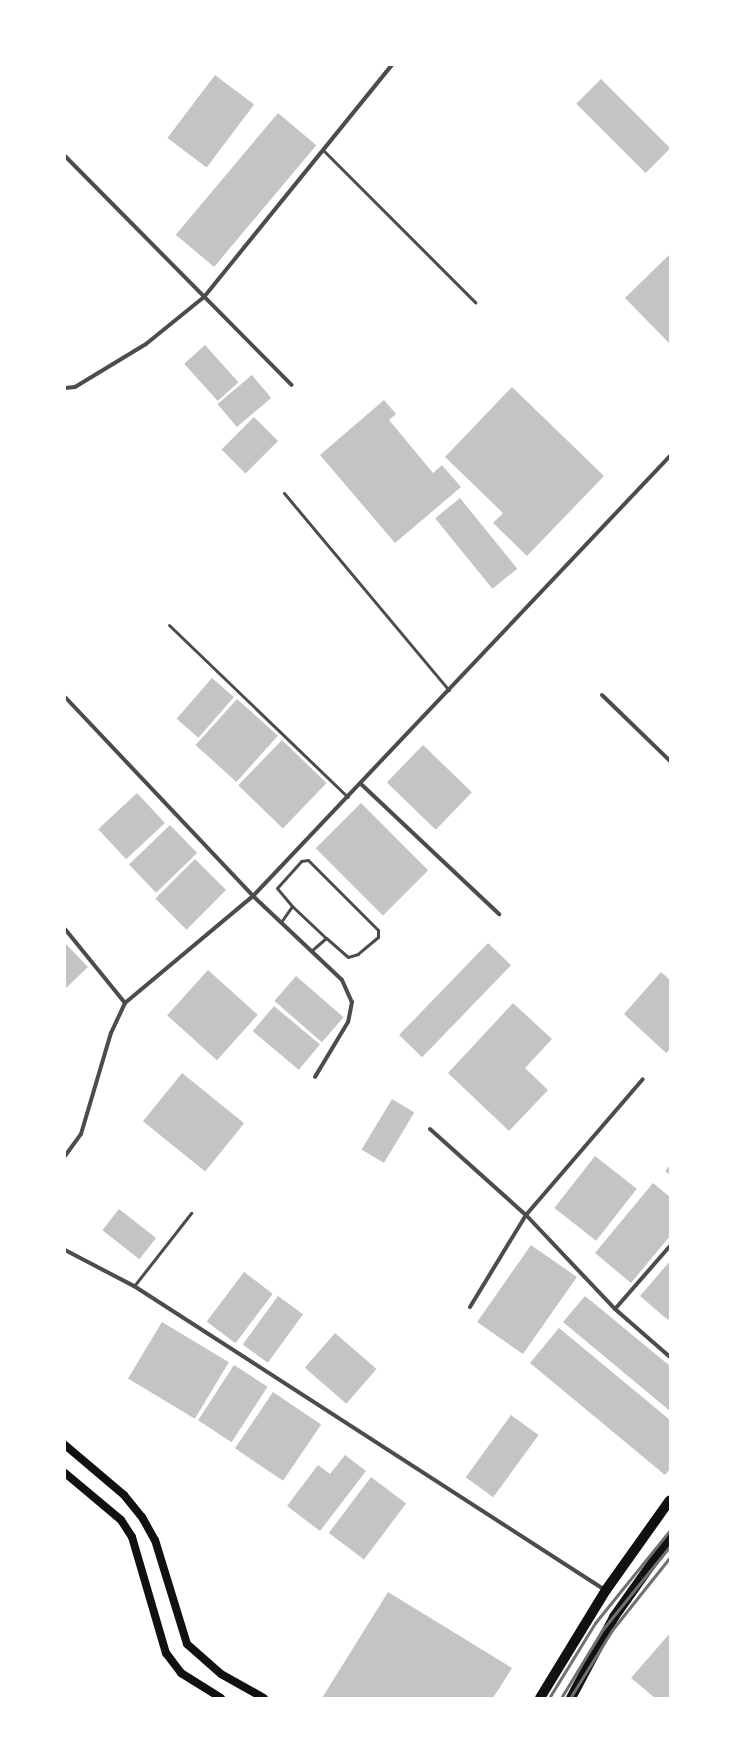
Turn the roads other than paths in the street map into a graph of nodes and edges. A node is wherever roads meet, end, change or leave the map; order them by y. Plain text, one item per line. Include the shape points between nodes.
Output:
1 (392, 65) edge
2 (324, 151) junction
3 (65, 156) edge
4 (204, 297) junction
5 (475, 302) dead end
6 (292, 385) dead end
7 (65, 388) edge
8 (670, 456) edge
9 (284, 493) dead end
10 (169, 625) dead end
11 (449, 690) junction
12 (602, 695) dead end
13 (65, 697) edge
14 (670, 760) edge
15 (361, 784) junction
16 (348, 797) junction
17 (253, 896) junction
18 (292, 906) junction
19 (499, 914) dead end
20 (281, 922) junction
21 (65, 929) edge
22 (326, 938) junction
23 (312, 951) junction
24 (126, 1003) junction
25 (315, 1077) dead end
26 (643, 1079) dead end
27 (430, 1129) dead end
28 (65, 1156) edge
29 (191, 1213) dead end
30 (526, 1215) junction
31 (670, 1246) edge
32 (65, 1250) edge
33 (134, 1286) junction
34 (470, 1307) dead end
35 (615, 1309) junction
36 (670, 1357) edge
37 (65, 1445) edge
38 (65, 1473) edge
39 (670, 1500) edge
40 (670, 1538) edge
41 (606, 1590) junction
42 (221, 1698) edge
43 (264, 1698) edge
44 (540, 1698) edge
45 (571, 1698) edge

1 - 2 street
2 - 4 street
2 - 5 lane
3 - 4 street
4 - 6 street
4 - 7 street via 146,344 75,387
8 - 11 street
9 - 11 lane
10 - 16 lane
11 - 15 street
12 - 14 street
13 - 17 street
15 - 16 street
15 - 19 street
16 - 17 street
17 - 20 street
17 - 24 street
18 - 20 lane
18 - 22 lane
18 - 22 lane via 277,888 301,861 308,860 378,930 378,937 358,954 348,957
20 - 23 street
21 - 24 street
22 - 23 lane
23 - 25 street via 342,980 352,1002 348,1022
24 - 28 street via 111,1033 81,1134
26 - 30 street
27 - 30 street
29 - 33 lane
30 - 34 street
30 - 35 street
31 - 35 street
32 - 33 street
33 - 41 street
35 - 36 street
37 - 43 main road via 124,1495 142,1517 155,1540 187,1644 221,1674
38 - 42 main road via 121,1520 132,1537 166,1653 181,1673
39 - 41 main road
40 - 45 main road via 614,1617
41 - 44 main road

